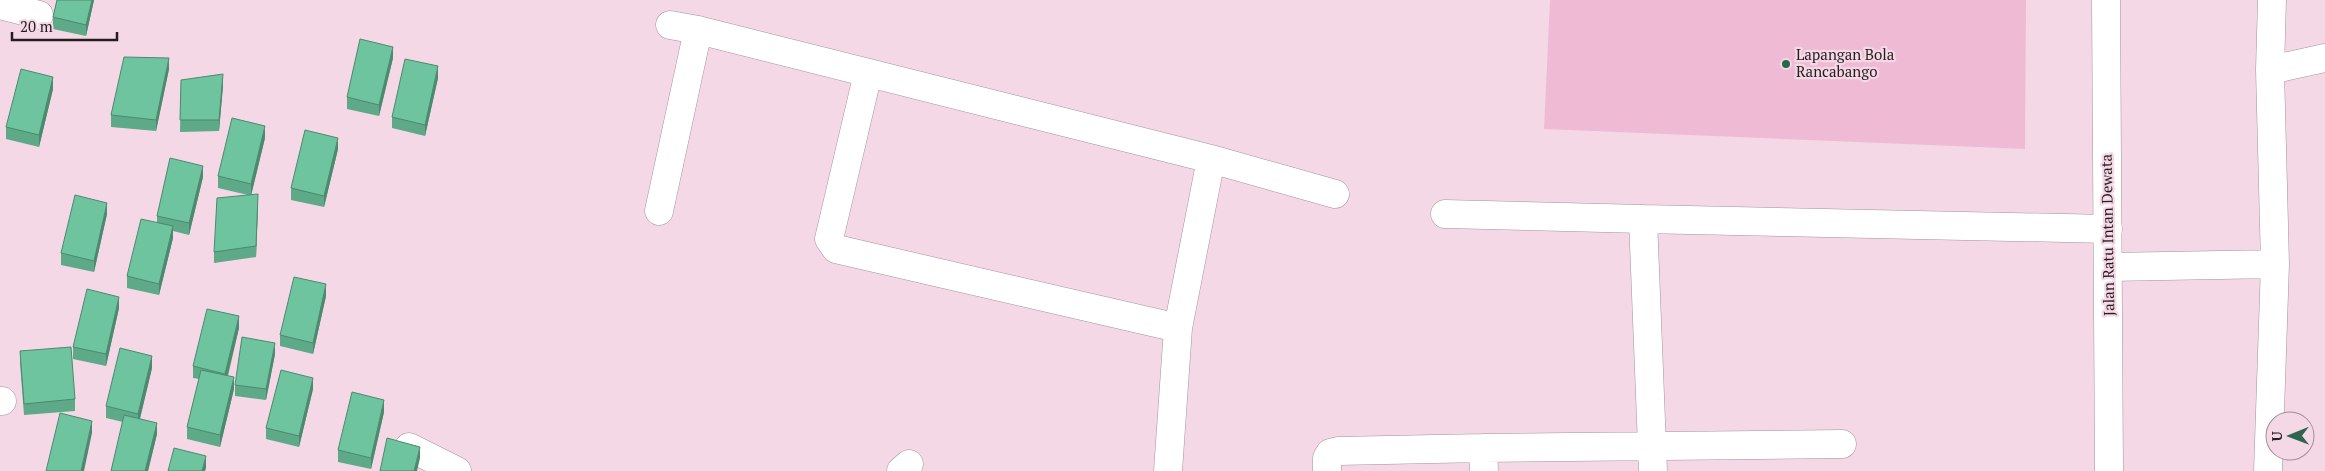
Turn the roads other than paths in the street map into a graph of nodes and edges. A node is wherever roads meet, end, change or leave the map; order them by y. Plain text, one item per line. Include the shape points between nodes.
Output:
1 (2106, 0) edge
2 (2272, 0) edge
3 (0, 4) edge
4 (39, 15) dead end
5 (670, 25) dead end
6 (698, 30) junction
7 (2325, 58) edge
8 (2270, 70) junction
9 (868, 73) junction
10 (1211, 159) junction
11 (1335, 194) dead end
12 (659, 211) dead end
13 (1446, 214) dead end
14 (1643, 219) junction
15 (2108, 229) junction
16 (2274, 264) junction
17 (2109, 267) junction
18 (1178, 328) junction
19 (1842, 444) dead end
20 (408, 447) edge
21 (1652, 459) edge
22 (1484, 460) edge
23 (457, 471) edge
24 (1168, 471) edge
25 (1327, 471) edge
26 (2109, 471) edge
27 (2268, 471) edge

1 - 15 street, Jalan Ratu Intan Dewata
2 - 8 street
3 - 4 street
5 - 6 street
6 - 9 street
6 - 12 street
7 - 8 street
8 - 16 street
9 - 10 street
9 - 18 street via 829,239 836,249
10 - 11 street
10 - 18 street
13 - 14 street
14 - 15 street
14 - 21 street
15 - 17 street, Jalan Ratu Intan Dewata
16 - 17 street
16 - 27 street
17 - 26 street, Jalan Ratu Intan Dewata
18 - 24 street
19 - 21 street
20 - 23 street
21 - 22 street
22 - 25 street via 1338,451 1330,453 1327,458

